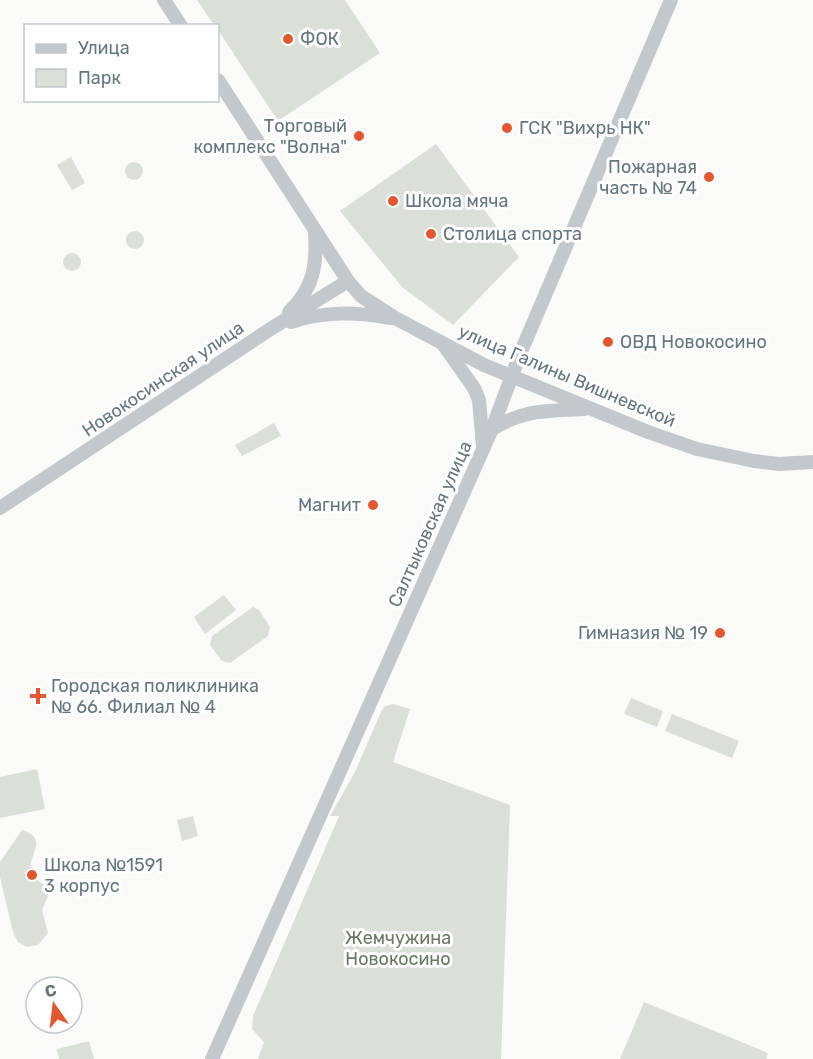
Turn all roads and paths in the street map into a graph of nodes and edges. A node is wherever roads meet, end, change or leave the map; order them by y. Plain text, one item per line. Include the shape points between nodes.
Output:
1 (164, 0) edge
2 (671, 0) edge
3 (180, 24) edge
4 (219, 82) edge
5 (315, 228) junction
6 (348, 281) junction
7 (395, 318) junction
8 (272, 328) junction
9 (442, 343) junction
10 (512, 376) junction
11 (590, 409) junction
12 (492, 429) junction
13 (483, 450) junction
14 (813, 462) edge
15 (0, 508) edge
16 (212, 1059) edge

1 - 3 street
2 - 10 street, Салтыковская улица
4 - 5 street, улица Галины Вишневской
5 - 6 street, улица Галины Вишневской
5 - 8 street via 316,263 308,291
6 - 7 street, улица Галины Вишневской via 361,296
6 - 8 street, Новокосинская улица
7 - 8 street via 363,313 325,314
7 - 9 street, улица Галины Вишневской
8 - 15 street, Новокосинская улица
9 - 10 street, улица Галины Вишневской
9 - 13 street via 479,399
10 - 11 street, улица Галины Вишневской
10 - 12 street, Салтыковская улица
11 - 12 street via 531,412 514,416
11 - 14 street, улица Галины Вишневской via 697,449 779,464
12 - 13 street, Салтыковская улица
13 - 16 street, Салтыковская улица

